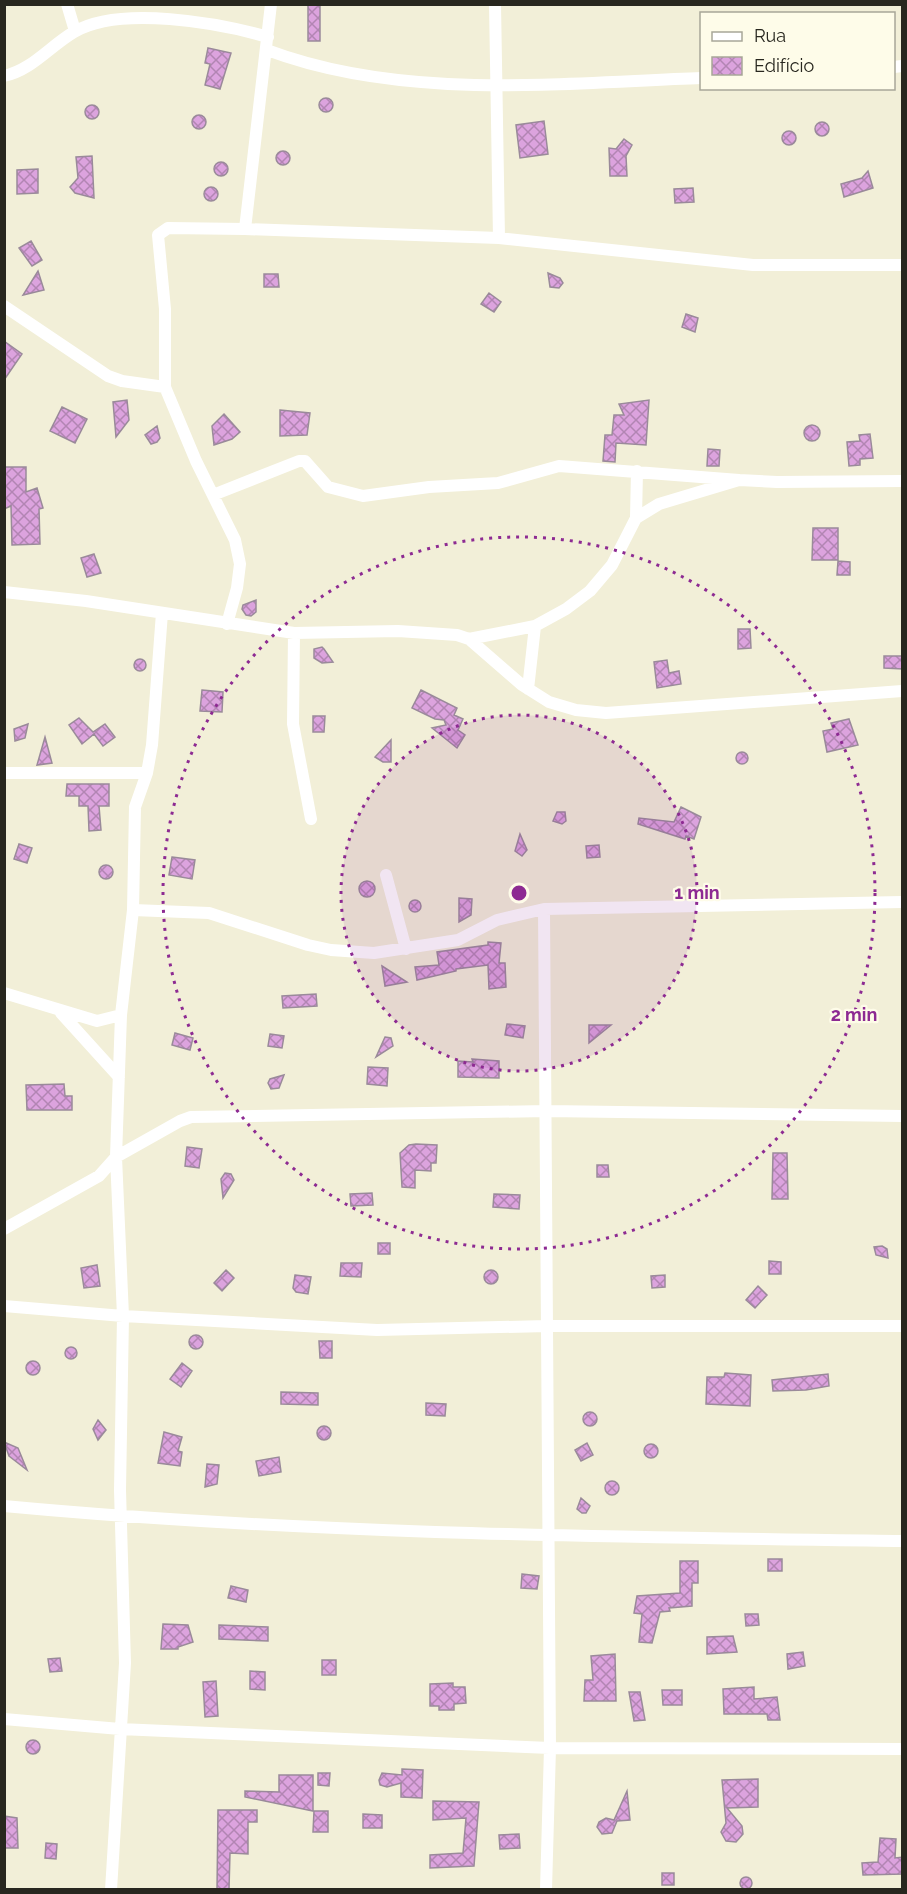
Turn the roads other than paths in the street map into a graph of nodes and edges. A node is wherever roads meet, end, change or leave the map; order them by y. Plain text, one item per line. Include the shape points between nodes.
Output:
1 (66, 4) edge
2 (271, 4) edge
3 (495, 4) edge
4 (75, 31) junction
5 (268, 36) junction
6 (267, 50) junction
7 (4, 76) edge
8 (700, 78) edge
9 (498, 85) junction
10 (245, 229) junction
11 (499, 238) junction
12 (903, 265) edge
13 (4, 306) edge
14 (165, 387) junction
15 (637, 471) junction
16 (739, 480) junction
17 (903, 481) edge
18 (213, 495) junction
19 (636, 518) junction
20 (4, 592) edge
21 (162, 613) junction
22 (227, 624) junction
23 (535, 626) junction
24 (294, 633) junction
25 (469, 639) junction
26 (528, 689) junction
27 (903, 691) edge
28 (4, 773) edge
29 (147, 773) junction
30 (312, 819) dead end
31 (386, 875) dead end
32 (903, 902) edge
33 (544, 909) junction
34 (133, 910) junction
35 (406, 949) junction
36 (4, 993) edge
37 (60, 1012) junction
38 (122, 1015) junction
39 (119, 1077) junction
40 (547, 1112) junction
41 (903, 1116) edge
42 (116, 1157) junction
43 (4, 1229) edge
44 (4, 1306) edge
45 (123, 1316) junction
46 (547, 1326) junction
47 (903, 1326) edge
48 (4, 1506) edge
49 (120, 1517) junction
50 (549, 1536) junction
51 (903, 1541) edge
52 (4, 1719) edge
53 (120, 1729) junction
54 (550, 1748) junction
55 (903, 1749) edge
56 (111, 1890) edge
57 (546, 1890) edge

1 - 4 street
2 - 5 street
3 - 9 street
4 - 5 street via 120,20 171,20 208,23
4 - 7 street via 24,69
5 - 6 street
6 - 9 street via 306,64 367,77
6 - 10 street
8 - 9 street
9 - 11 street
10 - 11 street
10 - 14 street via 168,228 158,235 165,309
11 - 12 street via 753,265
13 - 14 street via 108,376
14 - 18 street
15 - 16 street
15 - 18 street via 559,466 498,483 363,496 328,487 305,462 299,462
15 - 19 street
16 - 17 street
16 - 19 street via 659,504
18 - 22 street via 235,540 240,564
19 - 23 street via 612,565 590,591
20 - 21 street
21 - 22 street
21 - 29 street via 157,705
22 - 24 street
23 - 25 street
23 - 26 street
24 - 25 street via 427,632
24 - 30 street via 293,724
25 - 26 street
26 - 27 street via 549,702 606,713
28 - 29 street
29 - 34 street via 135,807
31 - 35 street
32 - 33 street
33 - 35 street via 497,920 459,939
33 - 40 street
34 - 35 street via 209,913 331,950 374,953
34 - 38 street
36 - 37 street
37 - 38 street via 97,1021
37 - 39 street
38 - 39 street
39 - 42 street
40 - 41 street
40 - 42 street via 191,1117
40 - 46 street
42 - 43 street via 99,1176
42 - 45 street
44 - 45 street
45 - 46 street via 377,1330
45 - 49 street
46 - 47 street
46 - 50 street
48 - 49 street
49 - 50 street
49 - 53 street via 125,1663
50 - 51 street
50 - 54 street
52 - 53 street
53 - 54 street
53 - 56 street
54 - 55 street
54 - 57 street

